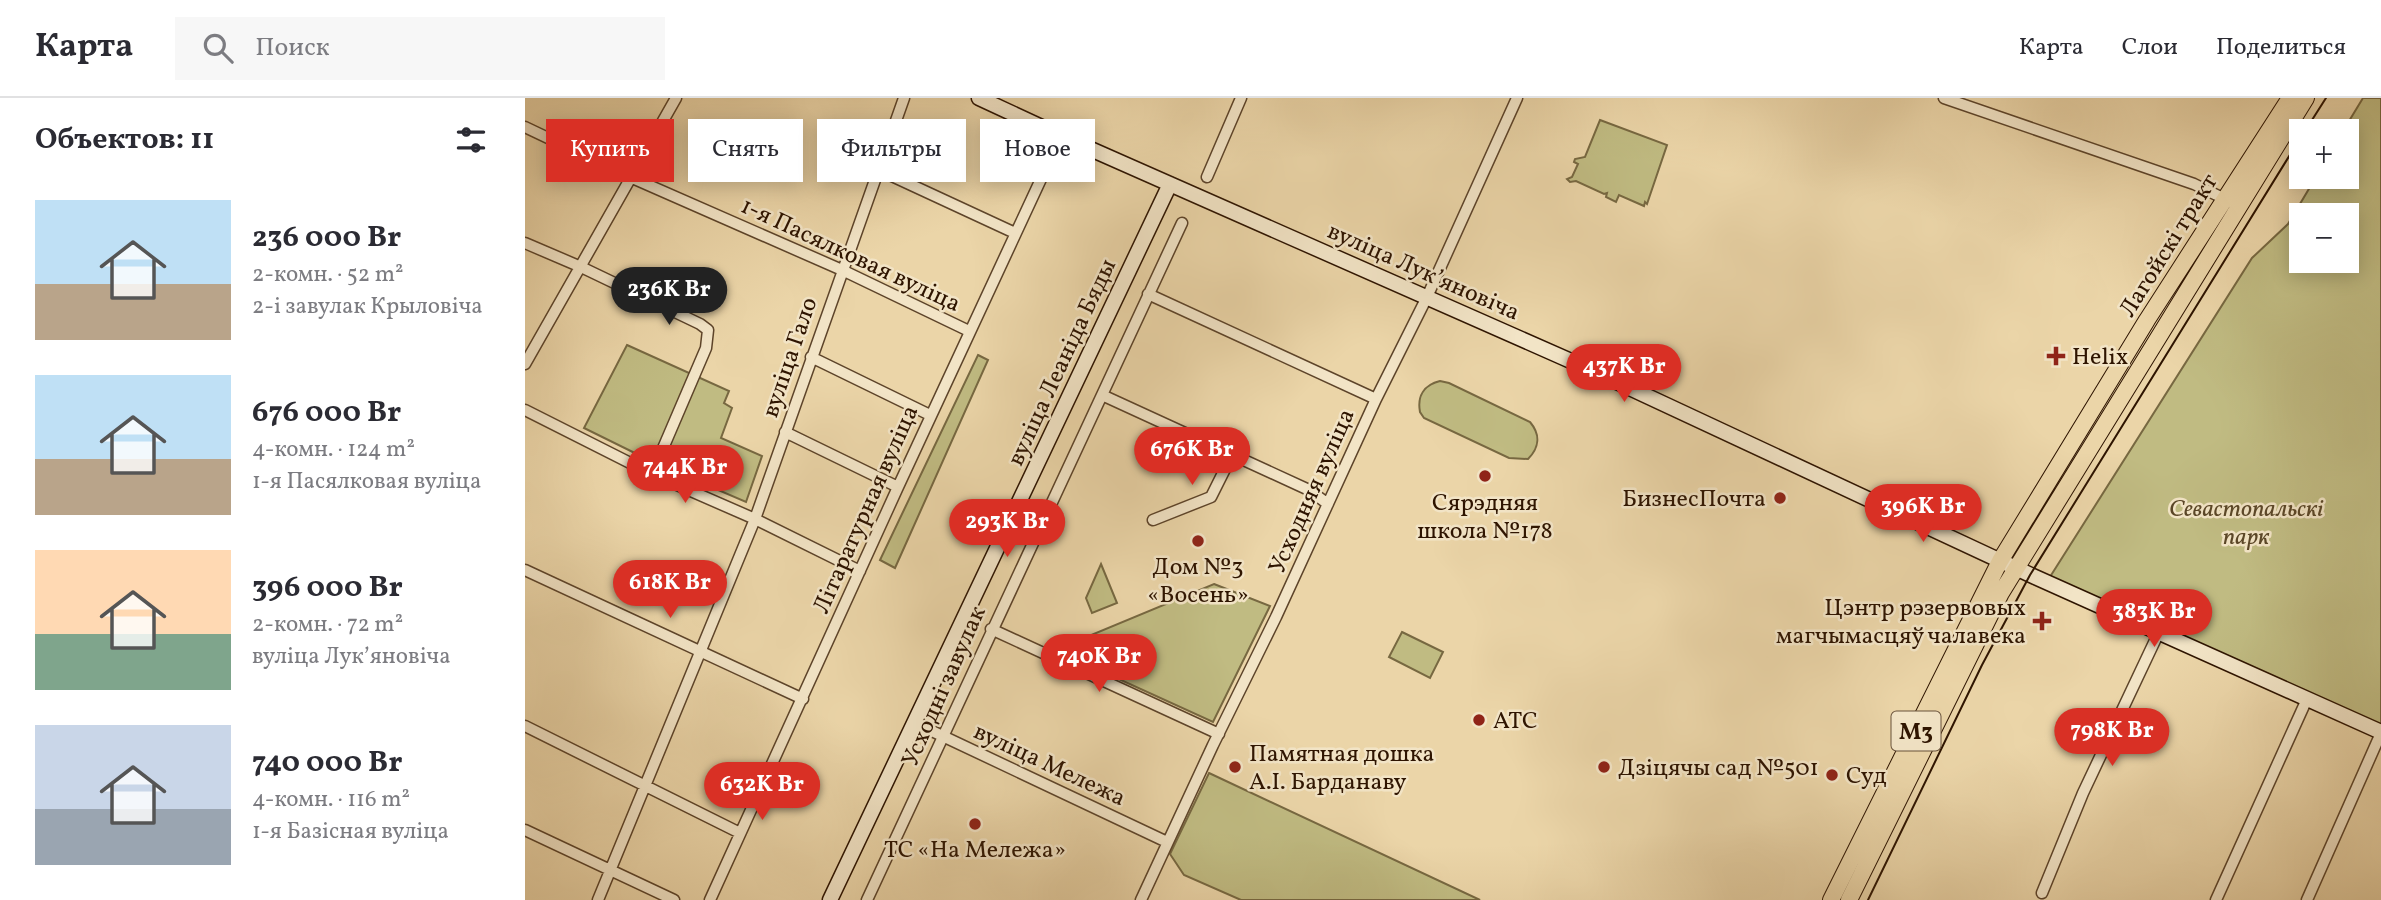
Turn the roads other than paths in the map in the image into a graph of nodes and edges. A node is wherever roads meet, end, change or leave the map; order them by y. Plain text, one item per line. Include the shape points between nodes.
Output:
1 (676, 98) edge
2 (904, 98) edge
3 (979, 98) edge
4 (1241, 98) edge
5 (1517, 98) edge
6 (1944, 98) edge
7 (2290, 98) edge
8 (2307, 98) edge
9 (1971, 102) edge
10 (664, 119) edge
11 (897, 119) edge
12 (1024, 119) edge
13 (525, 127) edge
14 (546, 137) edge
15 (1095, 151) edge
16 (1207, 177) dead end
17 (628, 182) edge
18 (642, 182) edge
19 (875, 182) edge
20 (905, 182) edge
21 (1039, 182) edge
22 (1170, 184) junction
23 (2225, 198) junction
24 (2239, 207) junction
25 (1182, 223) dead end
26 (1015, 233) junction
27 (525, 243) edge
28 (582, 267) junction
29 (842, 270) junction
30 (1149, 294) junction
31 (1427, 297) junction
32 (969, 331) junction
33 (811, 357) junction
34 (525, 364) edge
35 (1102, 395) junction
36 (1376, 399) junction
37 (525, 410) edge
38 (930, 415) junction
39 (785, 432) junction
40 (1232, 455) junction
41 (652, 474) junction
42 (898, 487) junction
43 (1328, 504) junction
44 (755, 519) junction
45 (1153, 520) dead end
46 (2000, 561) junction
47 (2016, 568) junction
48 (525, 570) edge
49 (860, 571) junction
50 (991, 629) junction
51 (2159, 632) junction
52 (700, 651) junction
53 (803, 699) junction
54 (2307, 699) junction
55 (915, 723) junction
56 (525, 726) edge
57 (2381, 733) edge
58 (1219, 734) junction
59 (944, 737) junction
60 (645, 785) junction
61 (525, 830) edge
62 (740, 833) junction
63 (1167, 842) junction
64 (610, 869) junction
65 (2042, 893) dead end
66 (598, 900) edge
67 (674, 900) edge
68 (710, 900) edge
69 (830, 900) edge
70 (867, 900) edge
71 (1141, 900) edge
72 (1831, 900) edge
73 (1849, 900) edge
74 (2216, 900) edge
75 (2307, 900) edge

1 - 10 street
2 - 11 street, вуліца Гало
3 - 12 main road, вуліца Лукʼяновіча
4 - 16 street
5 - 31 street, Усходняя вуліца
6 - 9 street
7 - 23 main road, Лагойскі тракт / М3
8 - 24 main road, Лагойскі тракт / М3
9 - 23 street
13 - 14 street, 1-я Пасялковая вуліца
15 - 22 main road, вуліца Лукʼяновіча
17 - 28 street
18 - 29 street, 1-я Пасялковая вуліца
19 - 29 street, вуліца Гало
20 - 26 street
21 - 26 street, Літаратурная вуліца
22 - 31 main road, вуліца Лукʼяновіча
22 - 55 main road, вуліца Леаніда Бяды
23 - 24 street
23 - 46 main road, Лагойскі тракт / М3
24 - 47 main road, Лагойскі тракт / М3
25 - 30 street, Усходні завулак
26 - 32 street, Літаратурная вуліца
27 - 28 street
28 - 34 street
28 - 41 street via 708,330 706,348
29 - 32 street, 1-я Пасялковая вуліца
29 - 33 street, вуліца Гало
30 - 35 street, Усходні завулак
30 - 36 street
31 - 36 street, Усходняя вуліца
31 - 46 main road, вуліца Лукʼяновіча
32 - 38 street, Літаратурная вуліца
33 - 38 street
33 - 39 street, вуліца Гало
35 - 40 street
35 - 50 street, Усходні завулак
36 - 43 street, Усходняя вуліца
37 - 41 street
38 - 42 street, Літаратурная вуліца
39 - 42 street
39 - 44 street, вуліца Гало
40 - 43 street via 1309,490
40 - 45 street via 1210,497
41 - 44 street
42 - 49 street, Літаратурная вуліца
43 - 58 street, Усходняя вуліца
44 - 49 street
44 - 52 street, вуліца Гало
46 - 47 main road, вуліца Лукʼяновіча
46 - 72 main road, Лагойскі тракт / М3
47 - 51 main road, вуліца Лукʼяновіча
47 - 73 main road, Лагойскі тракт / М3
48 - 52 street
49 - 53 street, Літаратурная вуліца
50 - 58 street
50 - 59 street, Усходні завулак
51 - 54 main road, вуліца Лукʼяновіча
51 - 65 street
52 - 53 street
52 - 60 street, вуліца Гало
53 - 62 street, Літаратурная вуліца
54 - 57 main road, вуліца Лукʼяновіча
54 - 74 street
55 - 59 street, вуліца Мележа
55 - 69 main road, вуліца Леаніда Бяды
56 - 60 street
57 - 75 street
58 - 63 street, Усходняя вуліца
59 - 63 street, вуліца Мележа
59 - 70 street, Усходні завулак
60 - 62 street
60 - 64 street, вуліца Гало
61 - 64 street
62 - 68 street, Літаратурная вуліца
63 - 71 street, Усходняя вуліца
64 - 66 street, вуліца Гало
64 - 67 street

